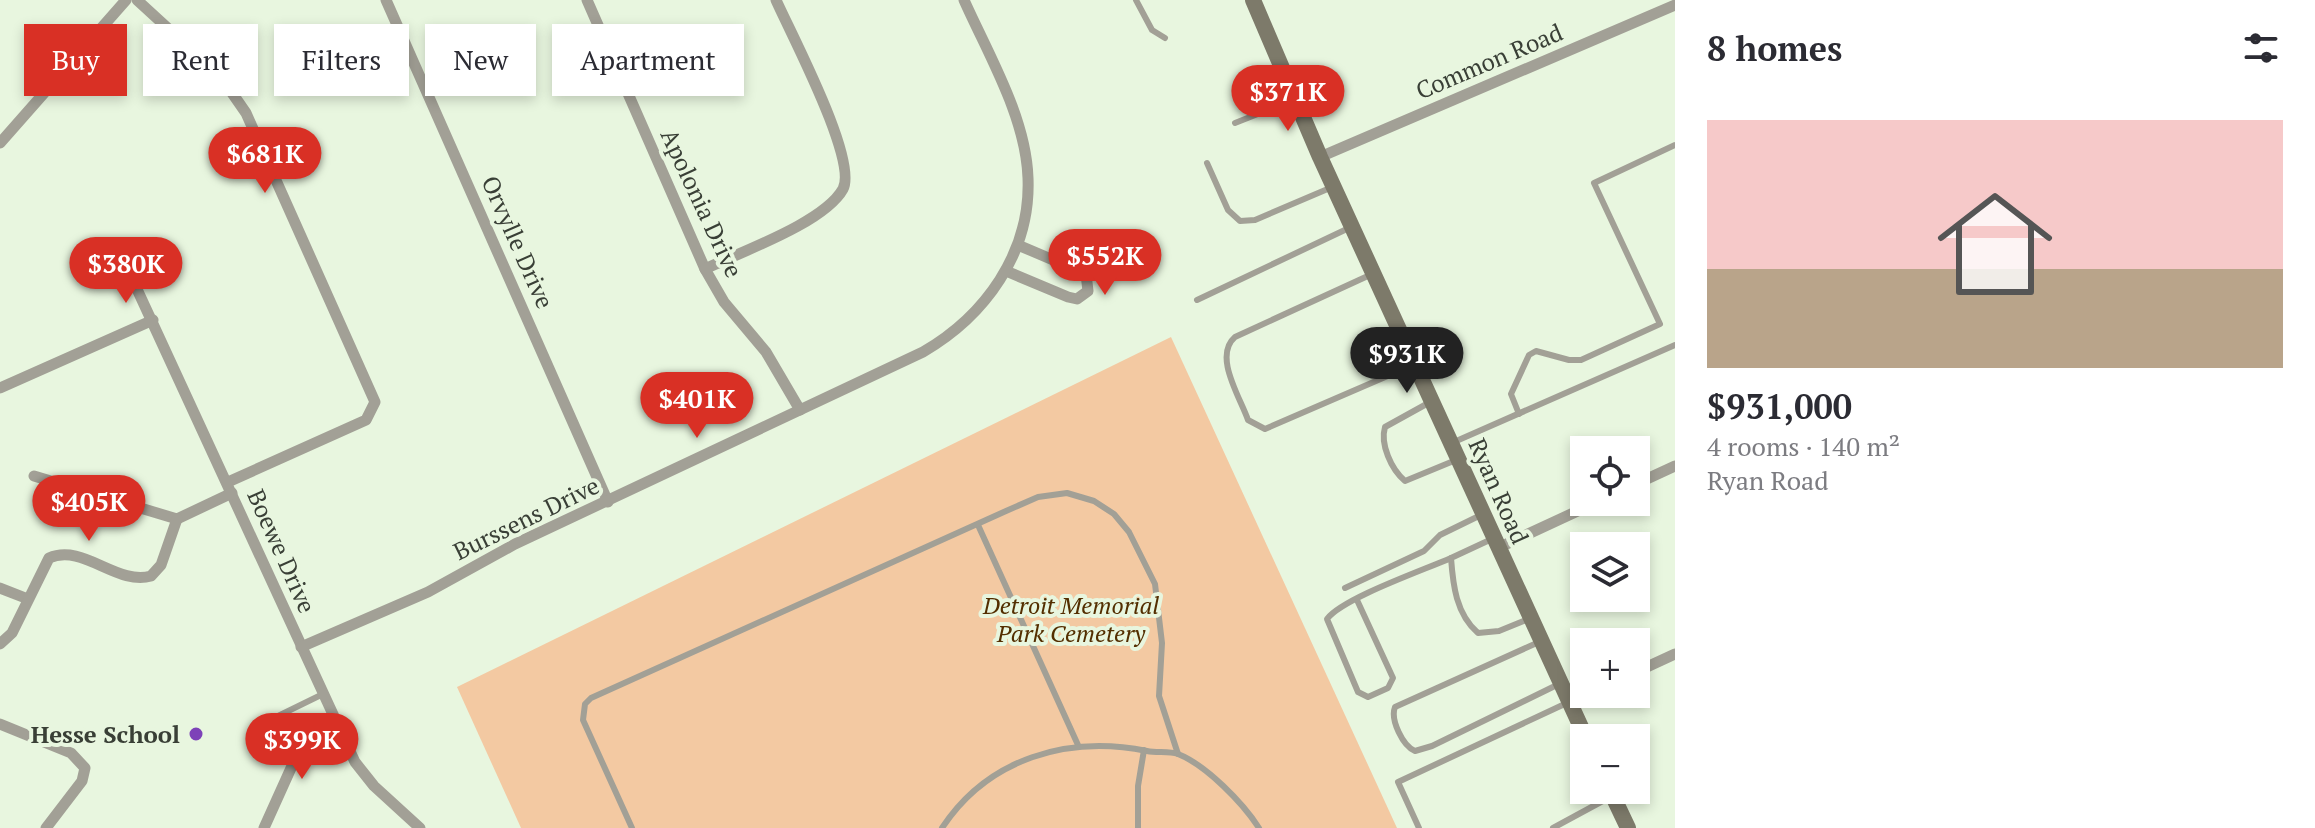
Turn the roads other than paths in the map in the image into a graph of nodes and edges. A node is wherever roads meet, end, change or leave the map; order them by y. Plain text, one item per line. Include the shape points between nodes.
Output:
1 (126, 0) edge
2 (137, 0) edge
3 (386, 0) edge
4 (587, 0) edge
5 (776, 0) edge
6 (964, 0) edge
7 (1136, 0) edge
8 (1253, 0) edge
9 (1675, 5) edge
10 (1165, 38) dead end
11 (1295, 99) junction
12 (1235, 123) dead end
13 (0, 143) edge
14 (1675, 145) edge
15 (1320, 157) junction
16 (1207, 163) dead end
17 (1334, 186) junction
18 (1352, 227) junction
19 (1018, 245) junction
20 (705, 269) junction
21 (1006, 271) junction
22 (1373, 273) junction
23 (130, 274) dead end
24 (1197, 300) dead end
25 (153, 320) junction
26 (1675, 345) edge
27 (1415, 364) junction
28 (0, 388) edge
29 (1432, 401) junction
30 (800, 410) junction
31 (1519, 414) junction
32 (1454, 451) junction
33 (1675, 466) edge
34 (34, 476) dead end
35 (1650, 478) edge
36 (230, 488) junction
37 (608, 502) junction
38 (1570, 513) edge
39 (1483, 514) junction
40 (177, 519) junction
41 (978, 525) junction
42 (1496, 543) junction
43 (1451, 558) junction
44 (0, 588) edge
45 (1345, 588) dead end
46 (28, 599) junction
47 (1357, 600) junction
48 (1531, 618) junction
49 (1541, 641) junction
50 (0, 644) edge
51 (301, 647) junction
52 (1675, 654) edge
53 (1650, 666) edge
54 (1561, 683) junction
55 (323, 694) junction
56 (1569, 702) junction
57 (0, 724) edge
58 (1579, 724) edge
59 (343, 737) junction
60 (1078, 745) junction
61 (1144, 750) junction
62 (1178, 754) junction
63 (296, 757) junction
64 (1593, 804) edge
65 (1616, 804) edge
66 (46, 828) edge
67 (264, 828) edge
68 (420, 828) edge
69 (632, 828) edge
70 (942, 828) edge
71 (1138, 828) edge
72 (1259, 828) edge
73 (1419, 828) edge
74 (1553, 828) edge
75 (1628, 828) edge

1 - 13 street
2 - 36 street via 221,77 246,113 375,402 372,413 346,430
3 - 37 street, Orvylle Drive
4 - 20 street, Apolonia Drive
5 - 20 street via 843,149 846,179 833,201 806,220
6 - 19 street, Burssens Drive via 1014,118 1026,161 1029,179
7 - 10 lane via 1152,30
8 - 11 main road, Ryan Road
9 - 15 street, Common Road
11 - 12 lane
11 - 15 main road, Ryan Road
14 - 31 lane via 1594,183 1660,324 1581,360 1536,351 1529,355 1511,394
15 - 17 main road, Ryan Road
16 - 17 lane via 1228,210 1240,221 1255,220
17 - 18 main road, Ryan Road
18 - 22 main road, Ryan Road
18 - 24 lane
19 - 21 street, Burssens Drive
19 - 21 street via 1086,274 1088,291 1077,299 1068,297
20 - 30 street, Apolonia Drive via 724,302 766,352
21 - 30 street, Burssens Drive via 988,299 944,340
22 - 27 main road, Ryan Road
22 - 27 lane via 1227,345 1225,356 1248,420 1265,429
23 - 25 street, Boewe Drive
25 - 28 street
25 - 36 street, Boewe Drive
26 - 31 lane
27 - 29 main road, Ryan Road
29 - 32 main road, Ryan Road
29 - 32 lane via 1385,427 1384,444 1405,481
30 - 37 street, Burssens Drive
31 - 32 lane
32 - 39 main road, Ryan Road
33 - 35 street
34 - 40 street
36 - 40 street
36 - 51 street, Boewe Drive
37 - 51 street, Burssens Drive via 515,544 428,592
38 - 42 street
39 - 42 main road, Ryan Road
39 - 45 lane via 1440,535 1424,551
40 - 46 street via 161,565 151,576 137,578 55,555 42,565
41 - 60 lane
41 - 62 lane via 1038,497 1067,493 1114,514 1155,584 1162,643 1159,696
41 - 69 lane via 591,698 583,720
42 - 43 lane
42 - 48 main road, Ryan Road
43 - 47 lane
43 - 48 lane via 1455,594 1478,633
44 - 46 street
46 - 50 street via 12,633
47 - 47 lane via 1332,613 1328,626 1358,692 1368,697 1388,688 1393,678
48 - 49 main road, Ryan Road
49 - 54 main road, Ryan Road
49 - 54 lane via 1401,705 1392,713 1408,748 1415,751
51 - 55 street, Boewe Drive
52 - 53 street
54 - 56 main road, Ryan Road
55 - 59 street, Boewe Drive
55 - 63 lane via 278,716
56 - 58 main road, Ryan Road
56 - 73 lane via 1398,782
57 - 66 street via 71,753 85,768 82,781
59 - 63 street
59 - 68 street, Boewe Drive via 364,775
60 - 61 lane
60 - 70 lane via 996,775 968,796
61 - 62 lane
61 - 71 lane
62 - 72 lane via 1226,789
63 - 67 street
64 - 74 lane
65 - 75 main road

